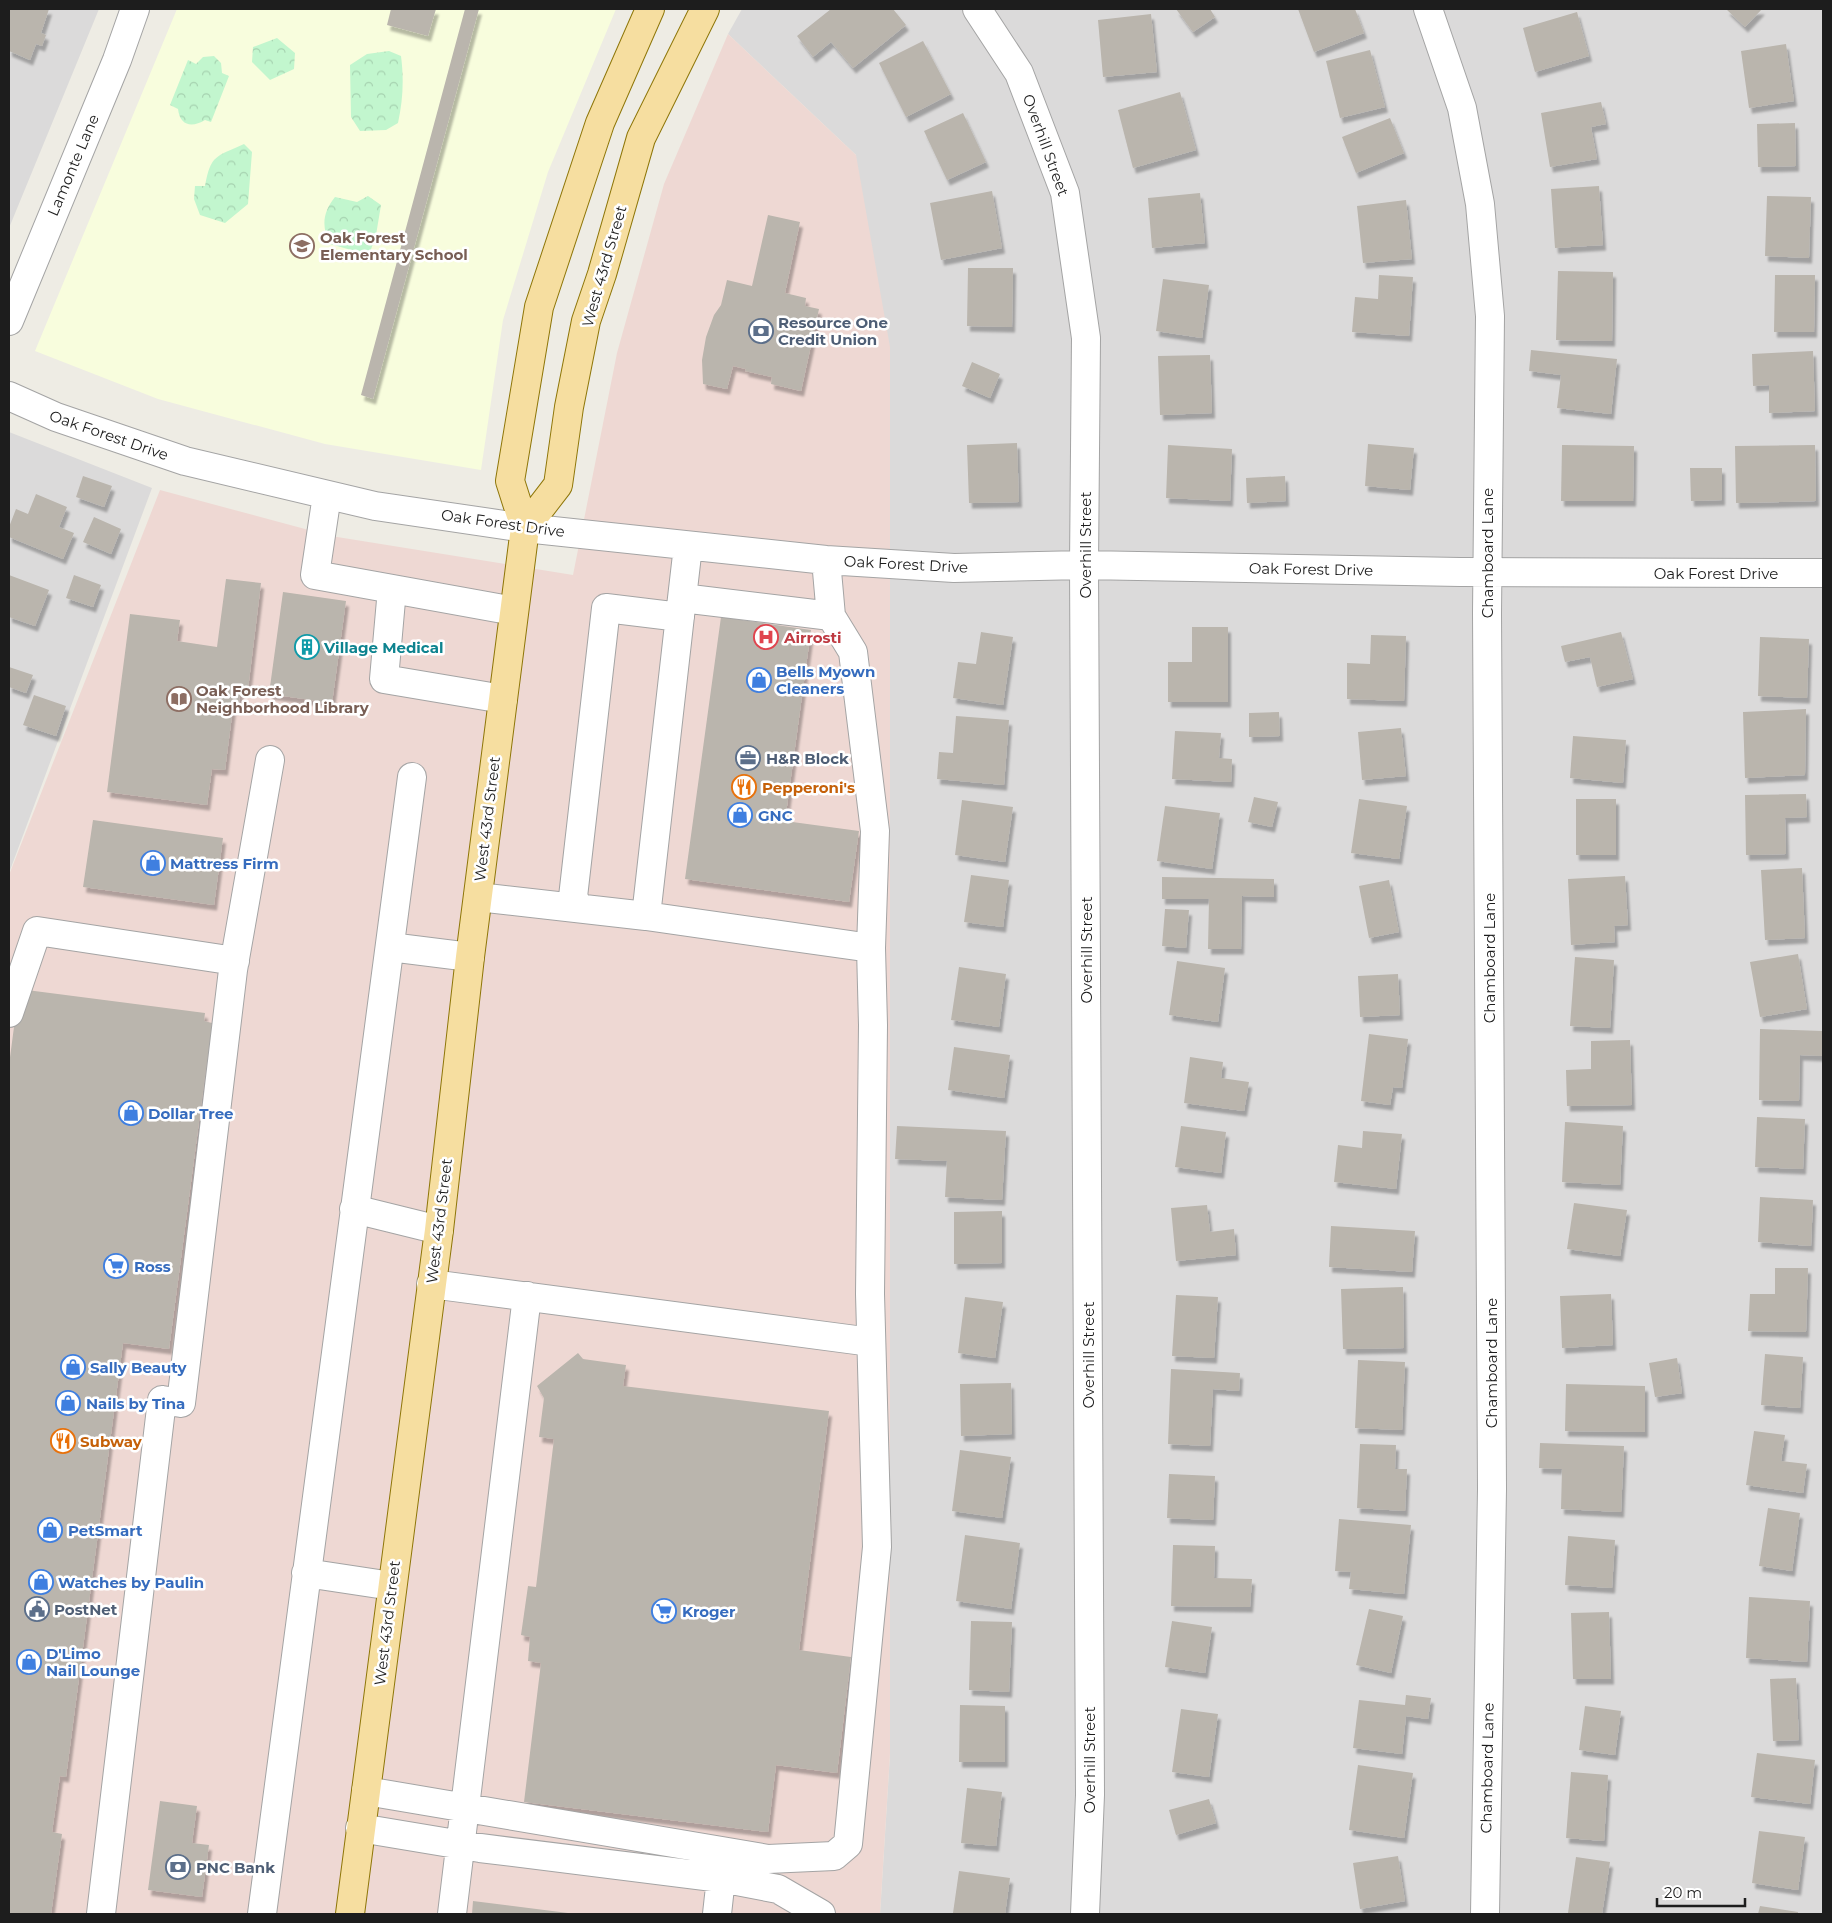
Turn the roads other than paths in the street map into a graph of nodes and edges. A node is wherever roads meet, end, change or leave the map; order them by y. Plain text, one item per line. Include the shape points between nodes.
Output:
1 (135, 9) edge
2 (650, 9) edge
3 (705, 9) edge
4 (977, 9) edge
5 (1428, 9) edge
6 (9, 321) edge
7 (9, 396) edge
8 (327, 495) junction
9 (525, 528) junction
10 (688, 546) junction
11 (826, 560) junction
12 (1084, 565) junction
13 (1487, 572) junction
14 (1823, 573) edge
15 (392, 589) junction
16 (681, 608) junction
17 (514, 611) junction
18 (831, 616) junction
19 (503, 699) junction
20 (270, 760) dead end
21 (412, 778) dead end
22 (478, 897) junction
23 (579, 908) junction
24 (646, 916) junction
25 (390, 947) junction
26 (871, 948) junction
27 (470, 957) junction
28 (235, 961) junction
29 (9, 1013) edge
30 (354, 1209) junction
31 (438, 1230) junction
32 (431, 1284) junction
33 (527, 1296) junction
34 (871, 1342) junction
35 (306, 1573) junction
36 (392, 1586) junction
37 (366, 1791) junction
38 (464, 1806) junction
39 (360, 1828) junction
40 (459, 1844) junction
41 (722, 1878) junction
42 (101, 1914) edge
43 (262, 1914) edge
44 (350, 1914) edge
45 (452, 1914) edge
46 (717, 1914) edge
47 (821, 1914) edge
48 (1085, 1914) edge
49 (1485, 1914) edge

1 - 6 street, Lamonte Lane
2 - 9 main road, West 43rd Street via 600,123 539,307 510,481
3 - 9 main road, West 43rd Street via 641,138 586,321 569,406 558,486
4 - 12 street, Overhill Street via 1019,73 1065,193 1086,338
5 - 13 street, Chamboard Lane via 1462,108 1480,204 1490,316
7 - 8 street, Oak Forest Drive via 56,417 185,461
8 - 9 street, Oak Forest Drive via 375,506
8 - 15 street via 315,575
9 - 10 street, Oak Forest Drive
9 - 17 main road, West 43rd Street
10 - 11 street, Oak Forest Drive
10 - 16 street
11 - 12 street, Oak Forest Drive via 954,568
11 - 18 street
12 - 13 street, Oak Forest Drive
12 - 48 street, Overhill Street via 1090,1775
13 - 14 street, Oak Forest Drive
13 - 49 street, Chamboard Lane via 1492,1489
15 - 17 street
15 - 19 street via 384,679
16 - 18 street
16 - 23 street via 606,608 573,897
16 - 24 street
17 - 19 main road, West 43rd Street
18 - 26 street via 853,652 875,830
19 - 22 main road, West 43rd Street
20 - 28 street
21 - 25 street
22 - 23 street
22 - 27 main road, West 43rd Street
23 - 24 street
24 - 26 street
25 - 27 street
25 - 30 street
26 - 34 street
27 - 31 main road, West 43rd Street
28 - 29 street via 36,931
28 - 42 street via 182,1402 162,1400
30 - 31 street
30 - 35 street
31 - 32 main road, West 43rd Street
32 - 33 street
32 - 36 main road, West 43rd Street
33 - 34 street
33 - 38 street
34 - 38 street via 877,1547 848,1844 834,1856 768,1859
35 - 36 street
35 - 43 street
36 - 37 main road, West 43rd Street
37 - 38 street
37 - 39 main road, West 43rd Street
38 - 40 street
39 - 40 street
39 - 44 main road, West 43rd Street
40 - 41 street
40 - 45 street
41 - 46 street
41 - 47 street via 778,1889

